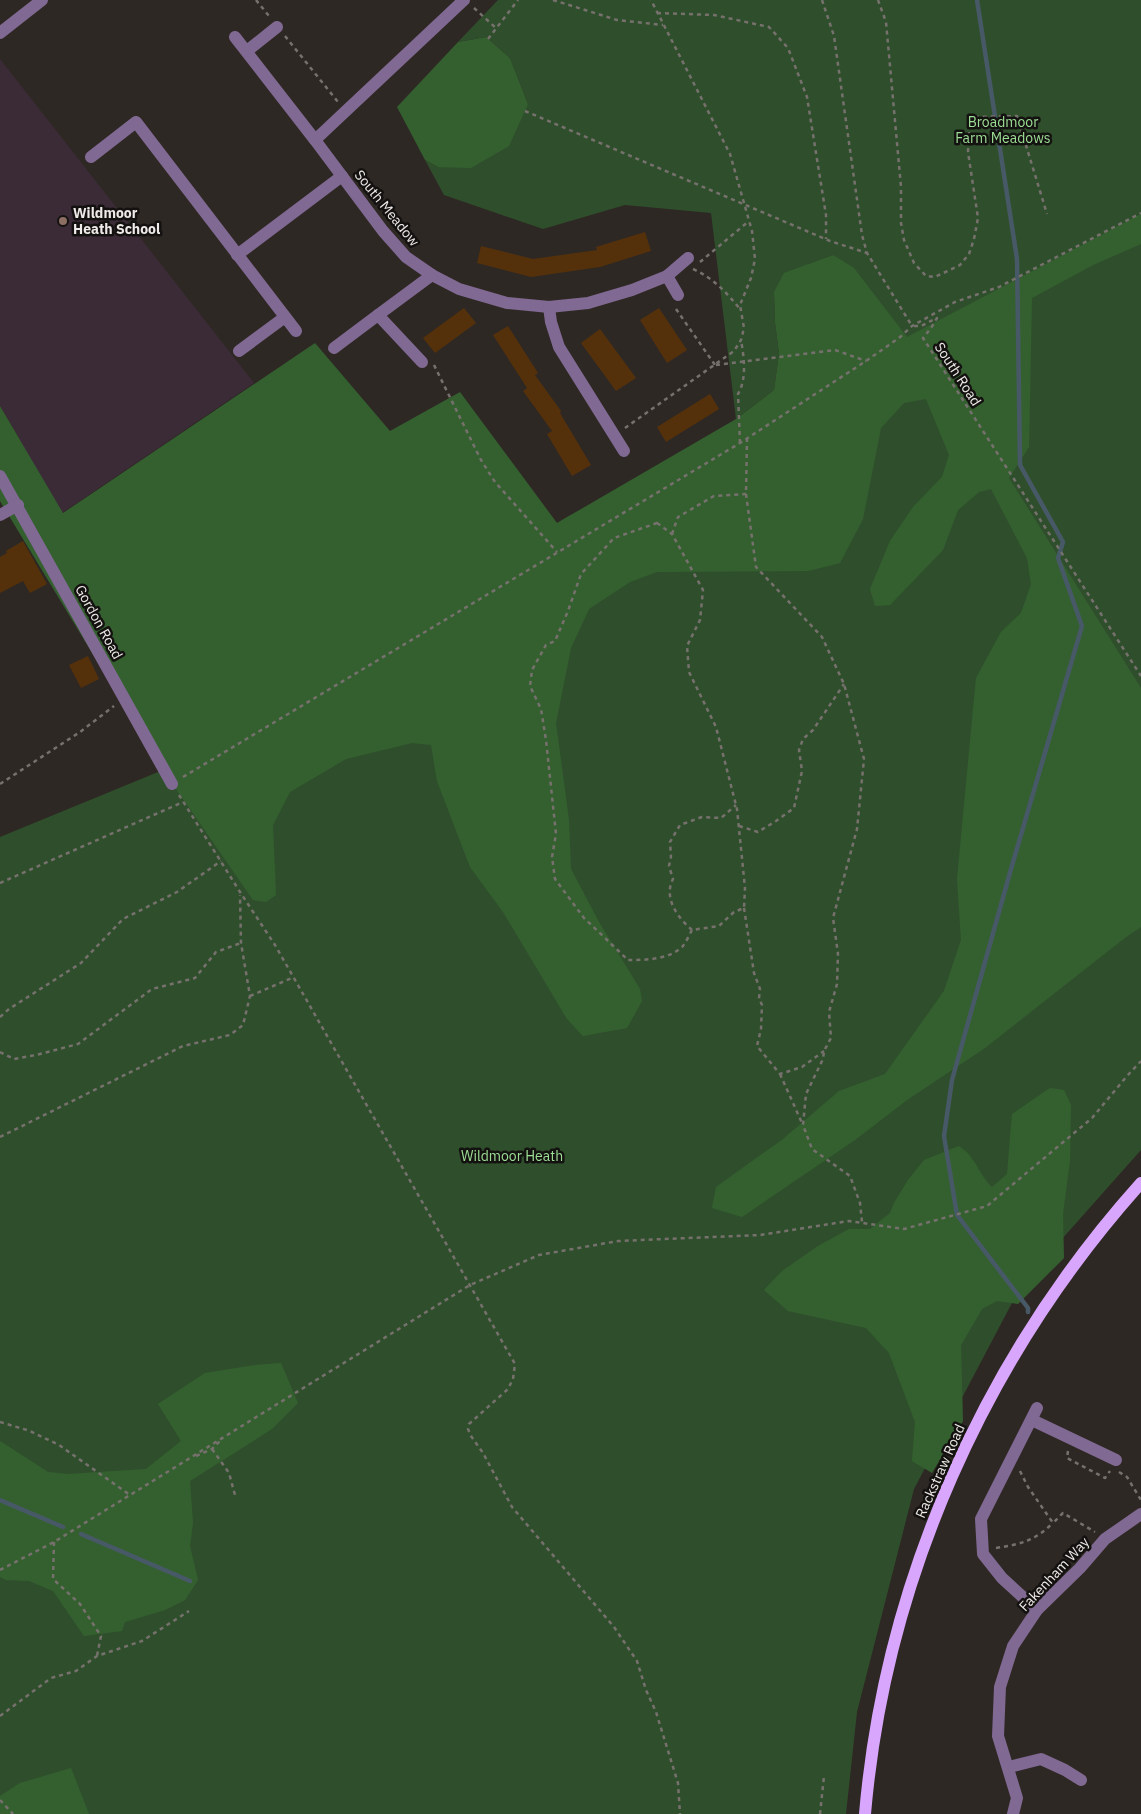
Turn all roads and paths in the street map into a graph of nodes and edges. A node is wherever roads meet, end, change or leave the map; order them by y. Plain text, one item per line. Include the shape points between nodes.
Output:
1 (42, 0) edge
2 (256, 0) edge
3 (518, 0) edge
4 (553, 0) edge
5 (651, 0) edge
6 (822, 0) edge
7 (878, 0) edge
8 (468, 3) edge
9 (450, 5) edge
10 (657, 13) junction
11 (663, 25) junction
12 (277, 27) junction
13 (497, 29) junction
14 (0, 33) edge
15 (235, 36) dead end
16 (488, 39) dead end
17 (247, 51) junction
18 (525, 111) dead end
19 (346, 113) junction
20 (315, 140) junction
21 (91, 157) dead end
22 (342, 176) junction
23 (744, 204) junction
24 (1141, 213) edge
25 (1047, 214) dead end
26 (749, 221) junction
27 (826, 239) junction
28 (867, 253) junction
29 (237, 255) junction
30 (688, 258) dead end
31 (432, 274) junction
32 (667, 276) junction
33 (678, 295) joint
34 (549, 307) junction
35 (741, 310) junction
36 (378, 315) junction
37 (285, 317) junction
38 (912, 326) junction
39 (296, 331) dead end
40 (741, 340) junction
41 (334, 348) dead end
42 (239, 351) dead end
43 (427, 361) joint
44 (745, 361) junction
45 (866, 361) junction
46 (715, 365) junction
47 (614, 436) junction
48 (747, 438) junction
49 (740, 443) junction
50 (624, 451) dead end
51 (0, 476) edge
52 (746, 494) junction
53 (18, 505) junction
54 (0, 516) edge
55 (672, 534) junction
56 (557, 552) junction
57 (1141, 676) edge
58 (844, 684) junction
59 (124, 698) junction
60 (0, 784) edge
61 (172, 784) junction
62 (183, 802) junction
63 (736, 805) junction
64 (739, 826) junction
65 (221, 861) junction
66 (0, 883) edge
67 (240, 892) junction
68 (744, 908) junction
69 (692, 930) junction
70 (241, 943) junction
71 (294, 977) junction
72 (250, 996) junction
73 (0, 1017) edge
74 (824, 1051) junction
75 (0, 1052) edge
76 (1141, 1061) edge
77 (780, 1074) junction
78 (803, 1125) junction
79 (0, 1137) edge
80 (1141, 1183) edge
81 (862, 1223) junction
82 (470, 1285) junction
83 (0, 1422) edge
84 (222, 1438) junction
85 (212, 1449) junction
86 (1013, 1456) junction
87 (187, 1460) junction
88 (1116, 1460) dead end
89 (130, 1495) junction
90 (235, 1495) dead end
91 (1141, 1514) edge
92 (1054, 1523) junction
93 (1095, 1533) dead end
94 (54, 1542) junction
95 (982, 1550) junction
96 (0, 1570) edge
97 (1037, 1610) junction
98 (189, 1611) dead end
99 (97, 1656) junction
100 (0, 1716) edge
101 (1009, 1767) junction
102 (824, 1776) dead end
103 (1081, 1780) dead end
104 (0, 1800) edge
105 (12, 1814) edge
106 (680, 1814) edge
107 (820, 1814) edge
108 (865, 1814) edge
109 (1013, 1814) edge

1 - 14 street
2 - 12 path
3 - 13 path
4 - 11 path via 617,20
5 - 10 path
6 - 28 path via 834,36
7 - 25 path via 888,40 901,187 901,223 914,263 926,276 935,277 952,270 969,254 978,218 968,152 970,117 1017,116
8 - 9 street
8 - 13 path
9 - 19 street
10 - 11 path
10 - 27 path via 714,15 769,27 788,48 807,97 826,215
11 - 23 path via 730,154
12 - 17 street
12 - 19 path
13 - 16 path
15 - 17 street, South Meadow
17 - 20 street, South Meadow
18 - 23 path
19 - 20 street
20 - 22 street, South Meadow
21 - 29 street via 136,122
22 - 29 street, South Meadow
22 - 31 street, South Meadow via 406,257
23 - 26 path
23 - 27 path
24 - 38 path via 999,287 955,302
26 - 35 path via 754,259
26 - 35 path via 692,269 720,286
27 - 28 path
28 - 38 path
29 - 37 street
30 - 32 street, South Meadow
31 - 34 street, South Meadow via 459,289 507,303
31 - 36 street
32 - 33 street
32 - 34 street, South Meadow via 588,303
33 - 46 path via 670,302
34 - 47 street via 559,347
35 - 40 path via 744,328
36 - 41 street
36 - 43 street
37 - 39 street
37 - 42 street
38 - 45 path
38 - 57 path, South Road via 921,326 937,318 922,338
40 - 44 path
40 - 46 path via 734,351
43 - 56 path via 495,482
44 - 45 path via 834,350
44 - 46 path
44 - 49 path via 738,394
45 - 48 path
46 - 47 path
47 - 50 street
48 - 49 path
48 - 52 path
49 - 56 path
51 - 53 street, Gordon Road
52 - 55 path via 714,496 678,517
52 - 58 path via 756,567 822,637
53 - 54 street
53 - 59 street, Gordon Road
55 - 63 path via 704,590 700,620 687,646 689,672 716,727
55 - 69 path via 657,523 614,538 581,574 555,641 546,645 532,670 530,686 541,709 546,740 556,834 552,857 555,879 584,918 628,960 652,960 669,954 682,947
56 - 61 path
58 - 64 path via 798,750 802,771 794,808 758,832
58 - 74 path via 864,759 857,828 833,918 838,954 837,984 829,1012 832,1038
59 - 60 path via 80,732
59 - 61 street, Gordon Road
61 - 62 path
62 - 65 path
62 - 66 path
63 - 64 path
63 - 69 path via 721,818 702,817 680,825 670,842 671,902 681,920
64 - 68 path
65 - 67 path
65 - 73 path via 177,892 123,919 81,963
67 - 70 path
67 - 71 path
68 - 69 path via 734,912 719,926
68 - 77 path via 762,1005 757,1046
70 - 72 path
70 - 75 path via 216,952 195,978 152,989 78,1044 14,1059
71 - 72 path
71 - 82 path
72 - 79 path via 243,1024 230,1035 183,1046
74 - 77 path via 802,1067
74 - 78 path via 806,1094
76 - 81 path via 1092,1118 987,1206 904,1229
77 - 78 path
78 - 81 path via 812,1150 850,1176 860,1203
80 - 108 main road, Rackstraw Road via 1041,1311 986,1405 950,1482 913,1576 894,1643 875,1731
81 - 82 path via 849,1221 760,1235 618,1241 539,1255
82 - 84 path
82 - 106 path via 515,1364 508,1389 469,1424 471,1436 512,1507 614,1627 637,1661 678,1783
83 - 89 path via 30,1431 59,1445
84 - 85 path
84 - 87 path
85 - 87 path
85 - 90 path via 229,1473
86 - 88 street via 1034,1414
86 - 92 path via 1028,1487
86 - 95 street via 981,1519
87 - 89 path
89 - 94 path
91 - 97 street, Fakenham Way via 1106,1539
92 - 93 path via 1063,1513
92 - 95 path via 1039,1536 1015,1545
94 - 96 path
94 - 99 path via 53,1579 80,1604 101,1636
95 - 97 street via 1002,1578
97 - 101 street, Fakenham Way via 1013,1646 1000,1687 998,1736
98 - 99 path via 142,1641
99 - 100 path via 76,1671 52,1678
101 - 103 street via 1041,1759
101 - 109 street, Fakenham Way via 1017,1798
102 - 107 path
104 - 105 path

